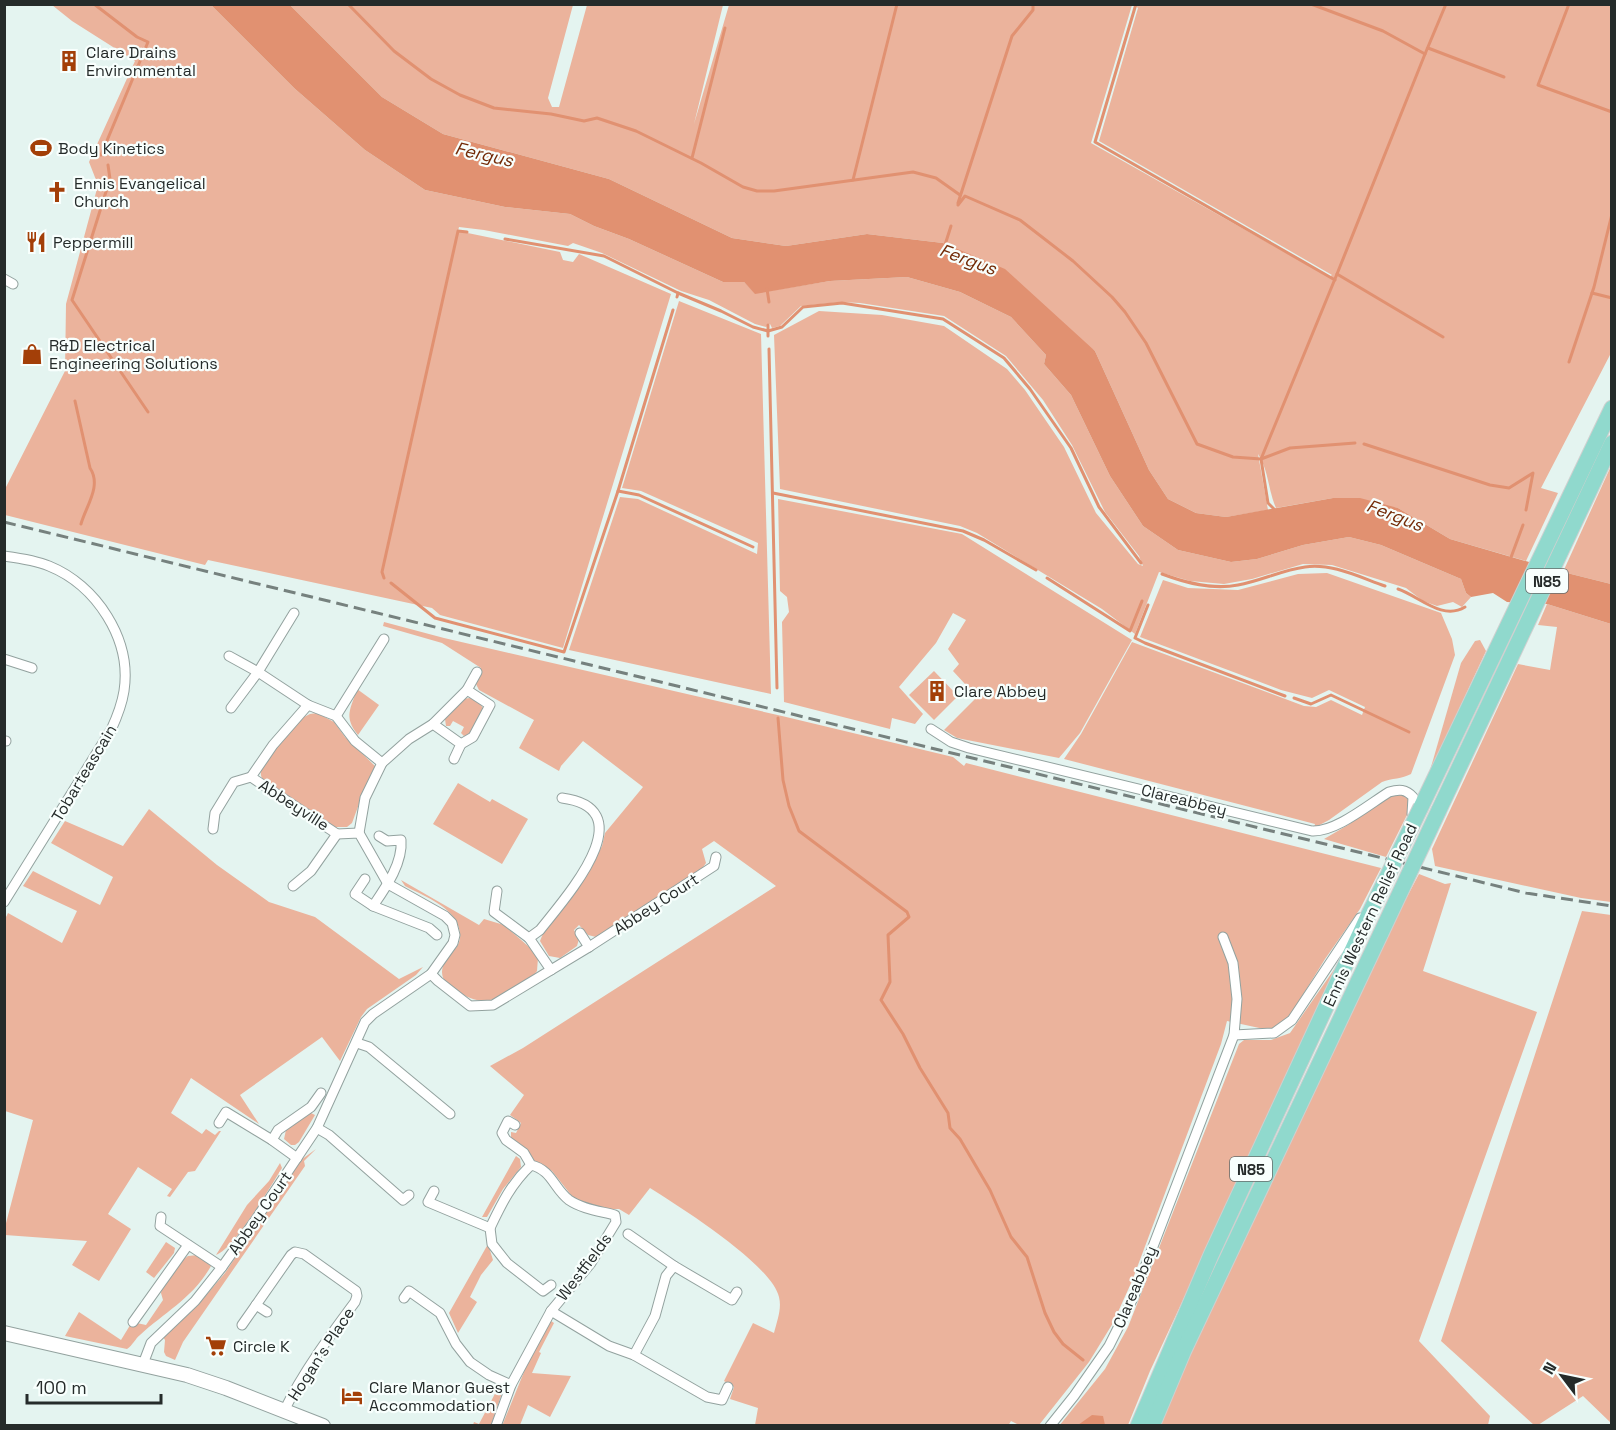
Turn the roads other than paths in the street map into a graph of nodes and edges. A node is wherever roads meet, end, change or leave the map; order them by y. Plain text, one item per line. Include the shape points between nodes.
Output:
1 (1611, 408) edge
2 (1611, 443) edge
3 (1577, 498) junction
4 (4, 556) edge
5 (294, 613) dead end
6 (384, 639) dead end
7 (229, 656) dead end
8 (4, 658) edge
9 (32, 668) dead end
10 (258, 672) junction
11 (477, 672) dead end
12 (467, 690) junction
13 (308, 705) junction
14 (231, 708) dead end
15 (336, 716) junction
16 (433, 724) junction
17 (931, 729) dead end
18 (461, 744) junction
19 (454, 759) dead end
20 (382, 763) junction
21 (250, 777) junction
22 (562, 798) dead end
23 (1417, 810) junction
24 (213, 829) dead end
25 (359, 833) junction
26 (337, 834) junction
27 (379, 836) dead end
28 (716, 857) dead end
29 (365, 879) dead end
30 (388, 884) junction
31 (293, 886) dead end
32 (497, 891) dead end
33 (4, 902) edge
34 (373, 906) junction
35 (1365, 915) junction
36 (580, 933) dead end
37 (438, 935) dead end
38 (1223, 936) dead end
39 (530, 938) junction
40 (590, 947) junction
41 (551, 970) junction
42 (431, 974) junction
43 (1234, 1035) junction
44 (357, 1043) junction
45 (321, 1093) dead end
46 (450, 1114) dead end
47 (219, 1123) dead end
48 (515, 1125) dead end
49 (317, 1128) junction
50 (272, 1140) junction
51 (297, 1158) junction
52 (531, 1165) junction
53 (434, 1191) dead end
54 (409, 1195) dead end
55 (161, 1217) dead end
56 (490, 1228) junction
57 (628, 1234) dead end
58 (188, 1245) junction
59 (674, 1266) junction
60 (222, 1267) junction
61 (551, 1285) dead end
62 (737, 1292) dead end
63 (404, 1298) dead end
64 (256, 1305) junction
65 (551, 1311) junction
66 (267, 1312) dead end
67 (133, 1322) dead end
68 (242, 1325) dead end
69 (4, 1334) edge
70 (634, 1354) junction
71 (143, 1365) junction
72 (511, 1385) junction
73 (728, 1387) dead end
74 (284, 1411) junction
75 (323, 1425) edge
76 (496, 1425) edge
77 (1050, 1425) edge
78 (1138, 1425) edge
79 (1152, 1425) edge

1 - 3 main road, Ennis Western Relief Road / N85
2 - 3 main road, Ennis Western Relief Road / N85
3 - 23 main road, Ennis Western Relief Road / N85 via 1494,653
3 - 79 main road, Ennis Western Relief Road / N85, bridge via 1511,661
4 - 33 street, Tobarteascain via 48,565 83,587 115,630 125,671 120,708 111,730
5 - 10 street
6 - 15 street
7 - 10 street
8 - 9 street
10 - 13 street
10 - 14 street
11 - 12 street
12 - 16 street
12 - 18 street via 490,705 472,737
13 - 15 street
13 - 21 street, Abbeyville
15 - 20 street via 355,741
16 - 18 street
16 - 20 street
17 - 23 street, Clareabbey via 969,748 1312,831 1332,828 1398,789 1413,797
18 - 19 street
20 - 25 street via 365,798
21 - 24 street, Abbeyville via 234,782 215,813
21 - 26 street, Abbeyville
22 - 39 street via 589,806 598,817 600,832 580,875
23 - 35 main road, Ennis Western Relief Road / N85, bridge
25 - 26 street, Abbeyville
25 - 30 street
26 - 31 street, Abbeyville via 311,871
27 - 30 street via 387,841 401,840 402,852
28 - 40 street, Abbey Court via 714,866
29 - 34 street via 355,894
30 - 34 street
30 - 42 street, Abbey Court via 452,923 453,943
32 - 39 street via 494,912
34 - 37 street
35 - 43 street via 1292,1020 1274,1033
35 - 78 main road, Ennis Western Relief Road / N85
36 - 40 street
38 - 43 street, Clareabbey via 1233,963 1237,999
39 - 41 street
40 - 41 street, Abbey Court
41 - 42 street, Abbey Court via 493,1005 481,1007 470,1006
42 - 44 street, Abbey Court via 373,1014 365,1022
43 - 77 street, Clareabbey via 1134,1296 1109,1346
44 - 46 street via 369,1047
44 - 49 street, Abbey Court
45 - 50 street via 311,1107 278,1130
47 - 50 street, Abbey Court via 226,1112
48 - 52 street, Westfields via 508,1121 502,1133
49 - 51 street, Abbey Court
49 - 54 street via 403,1200
50 - 51 street, Abbey Court
51 - 60 street, Abbey Court
52 - 56 street via 517,1179
52 - 65 street, Westfields via 548,1173 571,1201 615,1215 616,1222 591,1263
53 - 56 street via 428,1202
55 - 58 street, Abbey Court via 160,1226
56 - 61 street, Westfields via 492,1244 507,1263 543,1291
57 - 59 street, Westfields
58 - 60 street, Abbey Court
58 - 67 street
59 - 62 street, Westfields via 732,1300
59 - 70 street via 666,1276 655,1316
60 - 71 street, Abbey Court via 195,1301 151,1343
63 - 72 street via 409,1291 440,1313 470,1362
64 - 66 street
64 - 68 street, Hogan's Place
64 - 74 street, Hogan's Place via 295,1252 304,1254 356,1293 355,1302 314,1358
65 - 70 street, Westfields via 609,1346
65 - 72 street, Westfields
69 - 71 main road
70 - 73 street, Westfields via 706,1397 722,1400
71 - 74 main road via 187,1375
72 - 76 street, Westfields
74 - 75 main road

